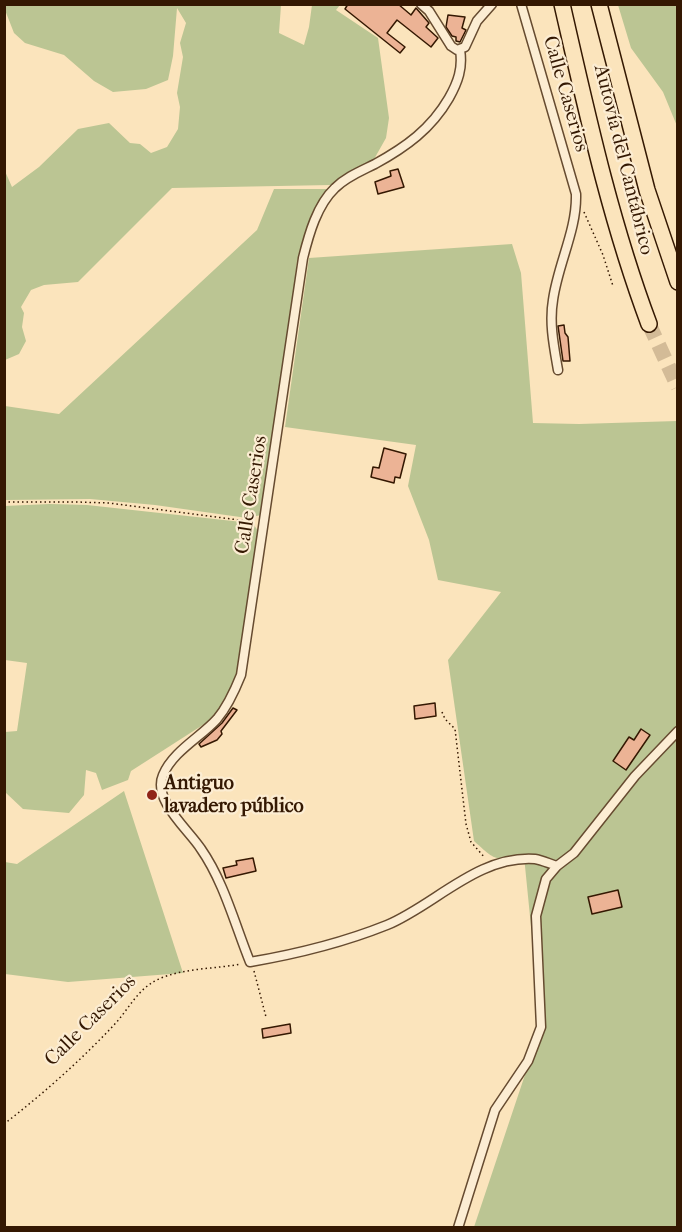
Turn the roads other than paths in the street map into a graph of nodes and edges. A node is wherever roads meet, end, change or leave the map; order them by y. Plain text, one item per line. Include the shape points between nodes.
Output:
1 (421, 4) edge
2 (492, 4) edge
3 (521, 4) edge
4 (561, 4) edge
5 (600, 4) edge
6 (460, 50) junction
7 (678, 282) edge
8 (649, 324) tunnel mouth
9 (558, 370) dead end
10 (678, 731) edge
11 (556, 866) junction
12 (458, 1227) edge

1 - 6 street via 451,46
2 - 6 street, Calle Caserios
3 - 9 street, Calle Caserios via 576,200 552,307
4 - 8 highway, Autovía del Cantábrico via 606,193
5 - 7 highway, Autovía del Cantábrico via 647,190
6 - 11 street, Calle Caserios via 461,69 456,85 426,130 337,186 310,233 241,675 217,719 170,764 160,783 170,810 212,867 250,962 337,944 383,927 499,863 536,859
10 - 11 street via 635,776 574,853
11 - 12 street via 546,879 536,916 541,1027 528,1061 495,1110

